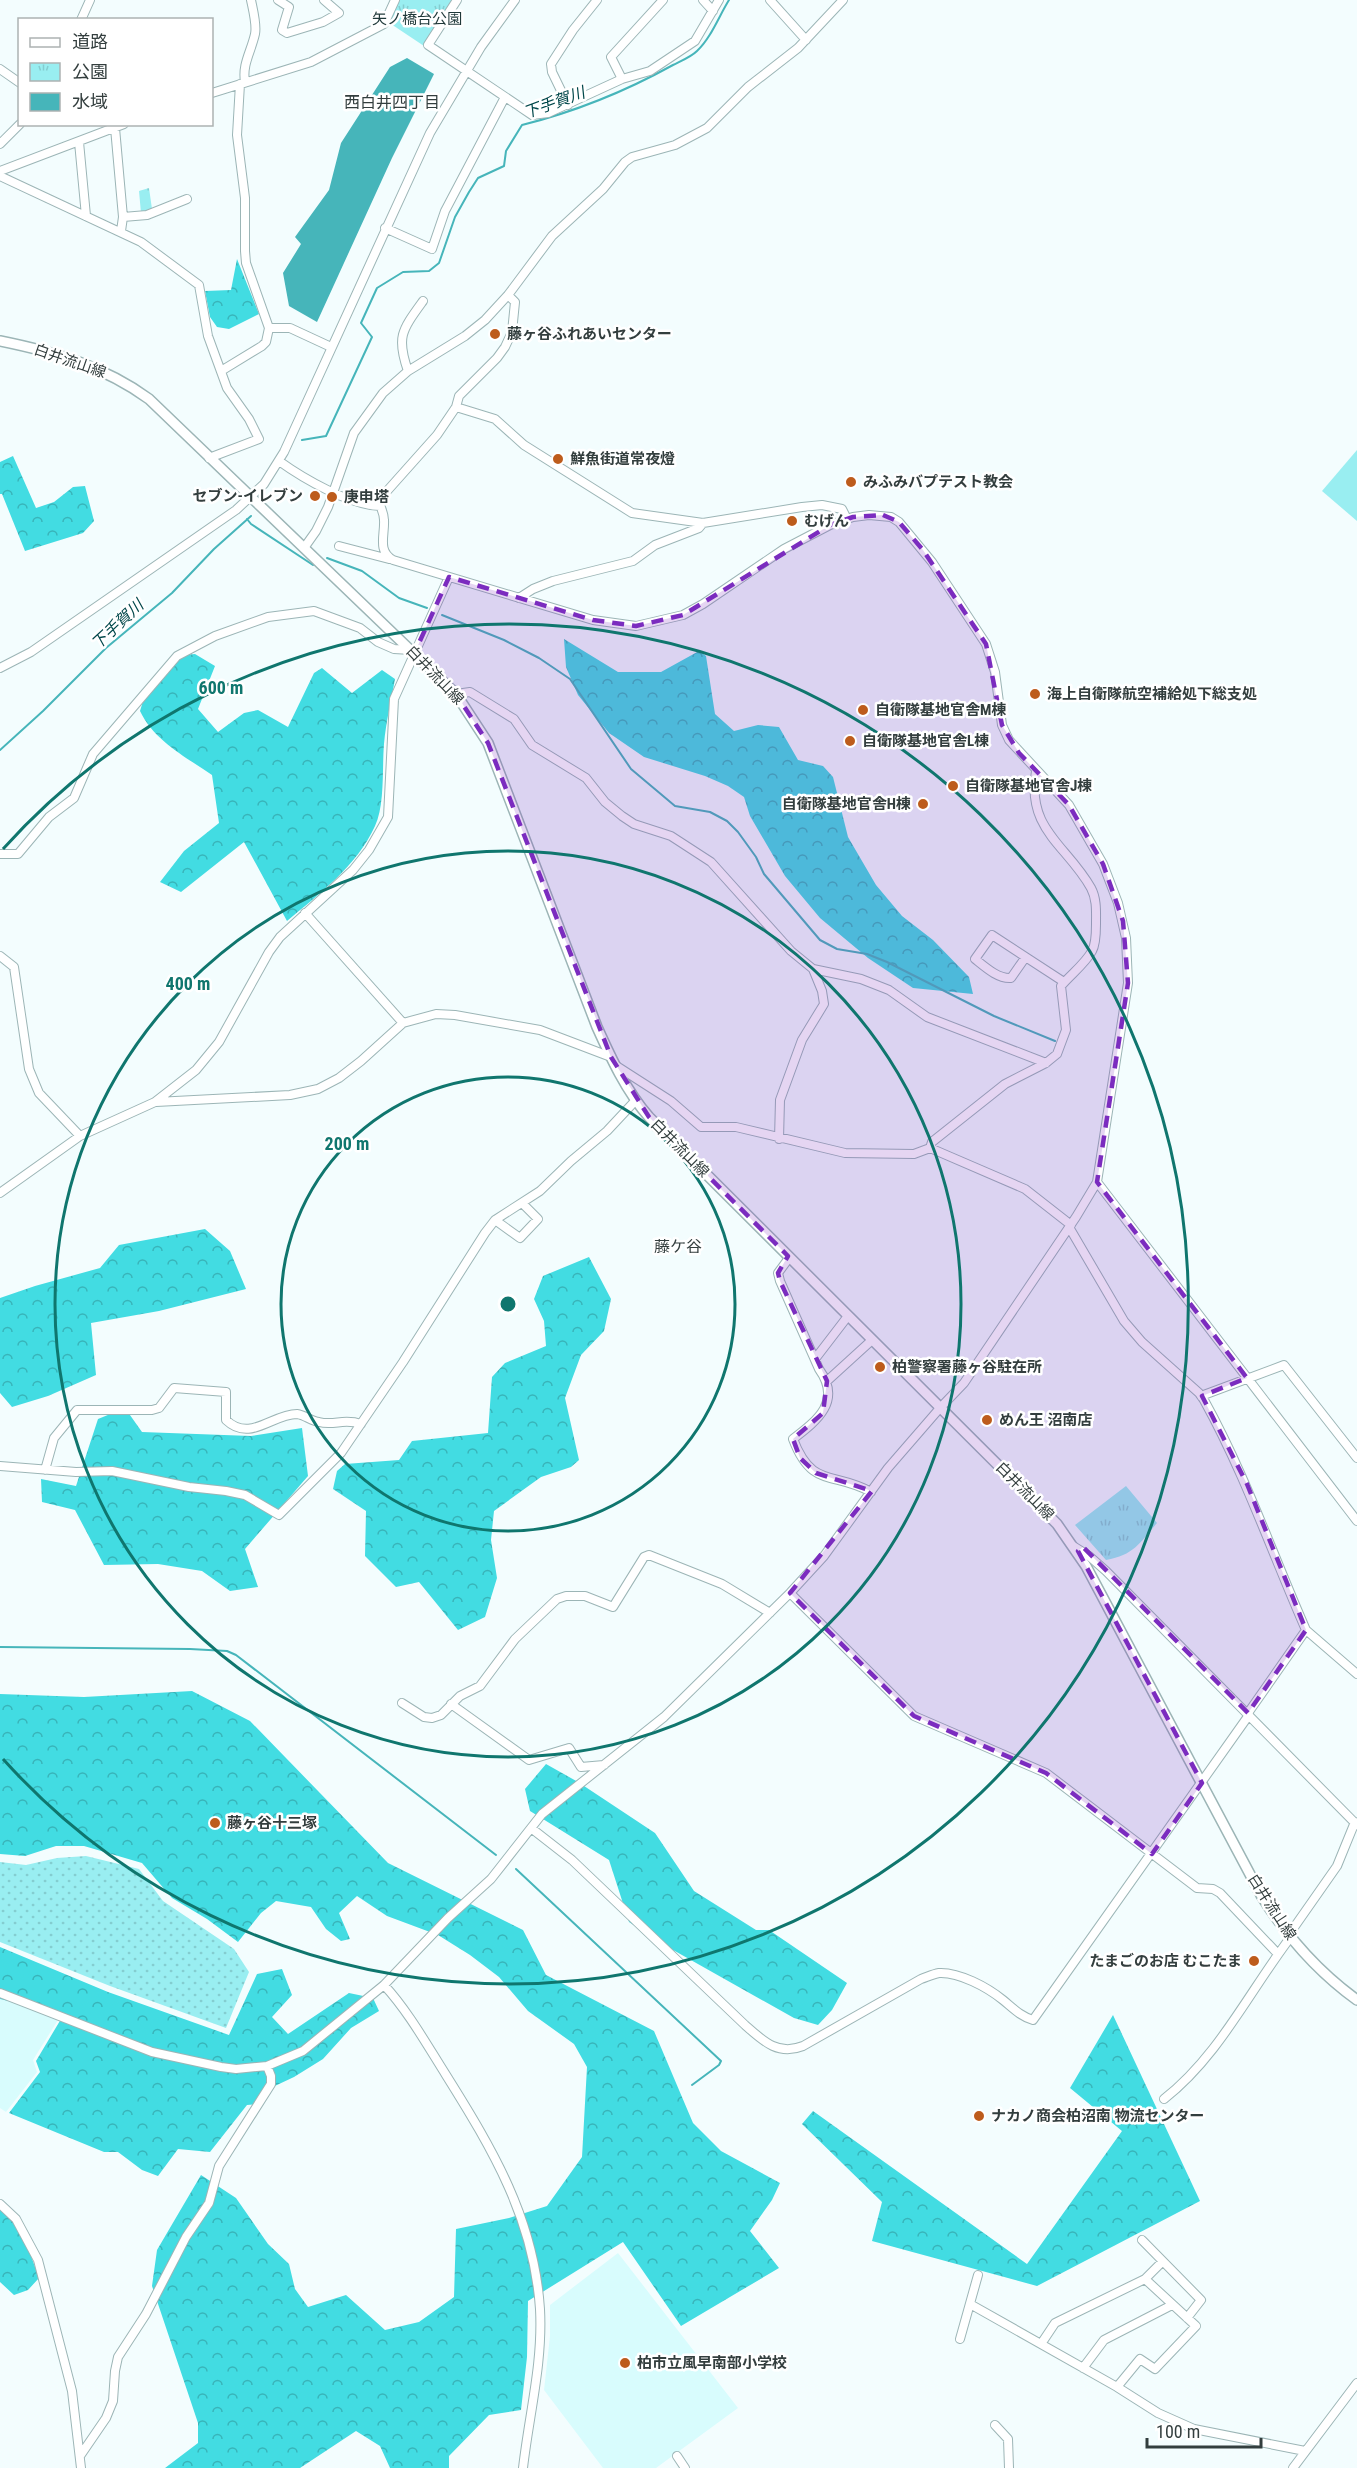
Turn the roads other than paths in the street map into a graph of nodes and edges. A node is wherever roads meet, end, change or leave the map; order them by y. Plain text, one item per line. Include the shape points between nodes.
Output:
1 (90, 0) edge
2 (251, 0) edge
3 (278, 0) edge
4 (324, 0) edge
5 (395, 0) edge
6 (457, 0) edge
7 (515, 0) edge
8 (597, 0) edge
9 (663, 0) edge
10 (704, 0) edge
11 (719, 0) edge
12 (770, 0) edge
13 (843, 0) edge
14 (291, 3) edge
15 (713, 10) junction
16 (82, 18) edge
17 (806, 40) junction
18 (0, 69) edge
19 (465, 71) junction
20 (622, 80) junction
21 (18, 82) edge
22 (242, 83) junction
23 (213, 93) edge
24 (505, 98) junction
25 (568, 105) junction
26 (18, 126) edge
27 (120, 126) edge
28 (115, 128) junction
29 (79, 142) junction
30 (0, 144) edge
31 (0, 171) edge
32 (0, 176) edge
33 (187, 199) dead end
34 (86, 216) junction
35 (123, 217) junction
36 (385, 228) junction
37 (121, 231) junction
38 (508, 295) junction
39 (423, 302) dead end
40 (269, 328) junction
41 (0, 341) edge
42 (331, 347) junction
43 (221, 371) junction
44 (408, 371) junction
45 (456, 407) junction
46 (209, 458) junction
47 (279, 461) junction
48 (334, 493) junction
49 (252, 497) junction
50 (380, 506) junction
51 (850, 518) junction
52 (703, 523) junction
53 (339, 546) dead end
54 (304, 548) junction
55 (393, 561) junction
56 (449, 577) junction
57 (519, 598) junction
58 (413, 652) junction
59 (0, 668) edge
60 (456, 694) junction
61 (1036, 771) junction
62 (0, 854) edge
63 (304, 913) junction
64 (0, 956) edge
65 (1025, 958) junction
66 (813, 969) junction
67 (1064, 982) junction
68 (403, 1023) junction
69 (613, 1061) junction
70 (1046, 1063) junction
71 (636, 1100) junction
72 (155, 1102) junction
73 (80, 1136) junction
74 (779, 1139) junction
75 (930, 1148) junction
76 (1097, 1182) junction
77 (0, 1193) edge
78 (522, 1203) junction
79 (495, 1220) junction
80 (1070, 1226) junction
81 (789, 1258) junction
82 (848, 1316) junction
83 (872, 1340) junction
84 (814, 1359) junction
85 (1247, 1378) junction
86 (827, 1381) junction
87 (1201, 1396) junction
88 (940, 1408) junction
89 (361, 1424) junction
90 (1357, 1458) edge
91 (0, 1466) edge
92 (45, 1470) junction
93 (871, 1492) junction
94 (1357, 1521) edge
95 (1073, 1546) junction
96 (790, 1593) junction
97 (770, 1613) junction
98 (1306, 1630) junction
99 (1357, 1674) edge
100 (402, 1703) dead end
101 (451, 1704) junction
102 (1249, 1714) junction
103 (605, 1764) junction
104 (1202, 1783) junction
105 (1356, 1823) edge
106 (531, 1828) junction
107 (1152, 1854) junction
108 (1289, 1937) junction
109 (1278, 1954) junction
110 (384, 1985) junction
111 (0, 1993) edge
112 (1357, 2000) edge
113 (267, 2066) junction
114 (1164, 2099) dead end
115 (0, 2204) edge
116 (1142, 2240) dead end
117 (1162, 2262) junction
118 (978, 2275) dead end
119 (1144, 2279) junction
120 (970, 2304) junction
121 (1172, 2305) junction
122 (1186, 2318) junction
123 (960, 2339) dead end
124 (1041, 2344) junction
125 (1083, 2368) junction
126 (1117, 2387) junction
127 (1356, 2387) edge
128 (995, 2425) dead end
129 (1305, 2451) junction
130 (80, 2456) junction
131 (677, 2456) dead end
132 (81, 2468) edge
133 (523, 2468) edge
134 (685, 2468) edge
135 (1009, 2468) edge
136 (1293, 2468) edge

1 - 16 street
2 - 22 street via 256,32
3 - 14 street
4 - 14 street via 339,13 287,33 282,30
5 - 22 street via 384,24 311,62
6 - 19 street via 428,45
7 - 19 street
8 - 25 street via 551,64
9 - 20 street via 611,57
10 - 15 street
11 - 15 street
12 - 17 street
13 - 17 street
15 - 20 street via 695,40 650,70
17 - 38 street via 699,134 625,162 603,189 552,236
18 - 21 street
19 - 24 street
19 - 36 street via 430,133
20 - 25 street
22 - 23 street
22 - 40 street via 237,135 245,198 246,263
24 - 25 street via 539,115
24 - 36 street via 445,211 432,249
26 - 30 street
27 - 28 street
28 - 29 street
28 - 35 street
29 - 31 street
29 - 34 street
32 - 34 street
33 - 35 street via 147,215
34 - 37 street
35 - 37 street
36 - 42 street
37 - 43 street via 199,285 208,336
38 - 44 street via 475,328
38 - 45 street via 515,302 512,332 497,358 459,396
39 - 44 street via 404,327 400,350
40 - 42 street via 290,328
40 - 43 street via 262,346
41 - 46 main road, 白井流山線 via 63,356 118,378 161,410
42 - 47 street
43 - 46 street via 227,388 259,439
44 - 48 street via 383,393 362,420 347,448
45 - 50 street via 427,448 379,500
45 - 52 street via 495,418 524,445 632,513
46 - 49 main road, 白井流山線
47 - 48 street
47 - 49 street
48 - 50 street
48 - 54 street
49 - 54 main road, 白井流山線
49 - 59 street via 31,652
50 - 55 street via 385,522 382,545
51 - 52 street via 842,509 822,506
51 - 57 street via 812,533 683,615 660,622 636,626 593,620
51 - 61 street via 883,515 895,519 932,562 990,652 1002,725 1009,740
52 - 57 street via 655,545 633,561 553,581
53 - 55 street
54 - 58 main road, 白井流山線
55 - 56 street
56 - 57 street
56 - 58 street
58 - 60 main road, 白井流山線
58 - 62 street via 394,649 360,628 314,611 268,617 215,636 177,656 93,754 74,798 49,817 26,847 18,854
58 - 63 street via 394,699 388,817 353,870
60 - 66 street via 470,692 514,719 532,745 586,778 622,816 671,836 711,862 791,951
60 - 69 main road, 白井流山線 via 488,743
61 - 67 street via 1035,804 1057,846 1092,889 1096,905 1092,951
61 - 76 street via 1069,805 1103,864 1126,938 1126,1000
63 - 68 street
63 - 72 street via 269,952 219,1042 196,1070
64 - 73 street via 14,967 29,1070 39,1093
65 - 65 street via 1011,978 996,974 975,959 992,935
65 - 67 street
66 - 70 street via 861,979 889,990 927,1017
66 - 74 street via 824,1004 802,1040 780,1100
67 - 70 street via 1061,986 1066,1029 1057,1054
68 - 69 street via 436,1014 455,1014 540,1030
68 - 72 street via 361,1061 318,1089 290,1095
69 - 71 main road, 白井流山線
69 - 74 street via 701,1127 736,1127
70 - 75 street via 1005,1084 932,1142
71 - 78 street via 607,1131
71 - 81 main road, 白井流山線
72 - 73 street
73 - 77 street
74 - 75 street via 845,1153 914,1154
75 - 80 street via 1025,1189
76 - 80 street
76 - 85 street
78 - 79 street
78 - 79 street via 538,1219 520,1238
79 - 89 street
80 - 87 street via 1124,1321
80 - 88 street via 964,1383
81 - 82 main road, 白井流山線
81 - 84 street via 778,1273
82 - 83 main road, 白井流山線
82 - 84 street
83 - 86 street
83 - 88 main road, 白井流山線
84 - 86 street
85 - 87 street
85 - 90 street via 1284,1365
85 - 94 street
86 - 93 street via 823,1413 793,1439 796,1449 816,1473
87 - 98 street via 1247,1484
88 - 93 street
88 - 95 main road, 白井流山線 via 1040,1507
89 - 92 street via 335,1459 279,1515 245,1495 226,1491 112,1471
89 - 92 street via 350,1420 319,1422 298,1414 251,1430 226,1420 226,1392 174,1388 159,1408 152,1410 78,1410 54,1438
91 - 92 street
93 - 96 street via 824,1556
95 - 102 street via 1106,1570
95 - 104 main road, 白井流山線
96 - 97 street
96 - 107 street via 914,1716 1046,1773
97 - 101 street via 722,1584 649,1555 644,1557 614,1607 585,1596 557,1599 515,1640 480,1686
97 - 103 street via 672,1710
98 - 99 street
98 - 102 street
100 - 101 street via 432,1718
101 - 103 street via 529,1760 569,1748 581,1767
102 - 104 street
102 - 105 street
103 - 106 street via 542,1814
104 - 107 street
104 - 108 main road, 白井流山線 via 1261,1895
105 - 108 street via 1337,1866
106 - 107 street via 573,1860 766,2043 785,2051 849,2021 921,1978 938,1973 963,1978 1000,1998 1022,2017 1033,2020
106 - 110 street via 482,1889 448,1918
107 - 109 street via 1197,1887 1220,1893
108 - 109 street
108 - 112 main road, 白井流山線 via 1321,1971
109 - 114 street via 1202,2062
110 - 113 street via 303,2051
110 - 133 street via 484,2135 502,2168 528,2236 540,2311 539,2356
111 - 113 street via 152,2052 236,2069
113 - 130 street via 270,2084 219,2166 208,2203 118,2357 113,2401
115 - 130 street via 16,2219 38,2260 72,2391
116 - 117 street
117 - 119 street
117 - 122 street via 1201,2300
118 - 120 street
119 - 121 street
119 - 124 street via 1055,2323
120 - 123 street
120 - 124 street
121 - 122 street
121 - 125 street via 1104,2340
122 - 126 street via 1196,2326 1155,2368 1140,2359
124 - 125 street
125 - 126 street
126 - 129 street via 1158,2413 1194,2429
127 - 129 street
128 - 135 street via 1008,2439
129 - 136 street
130 - 132 street
131 - 134 street

